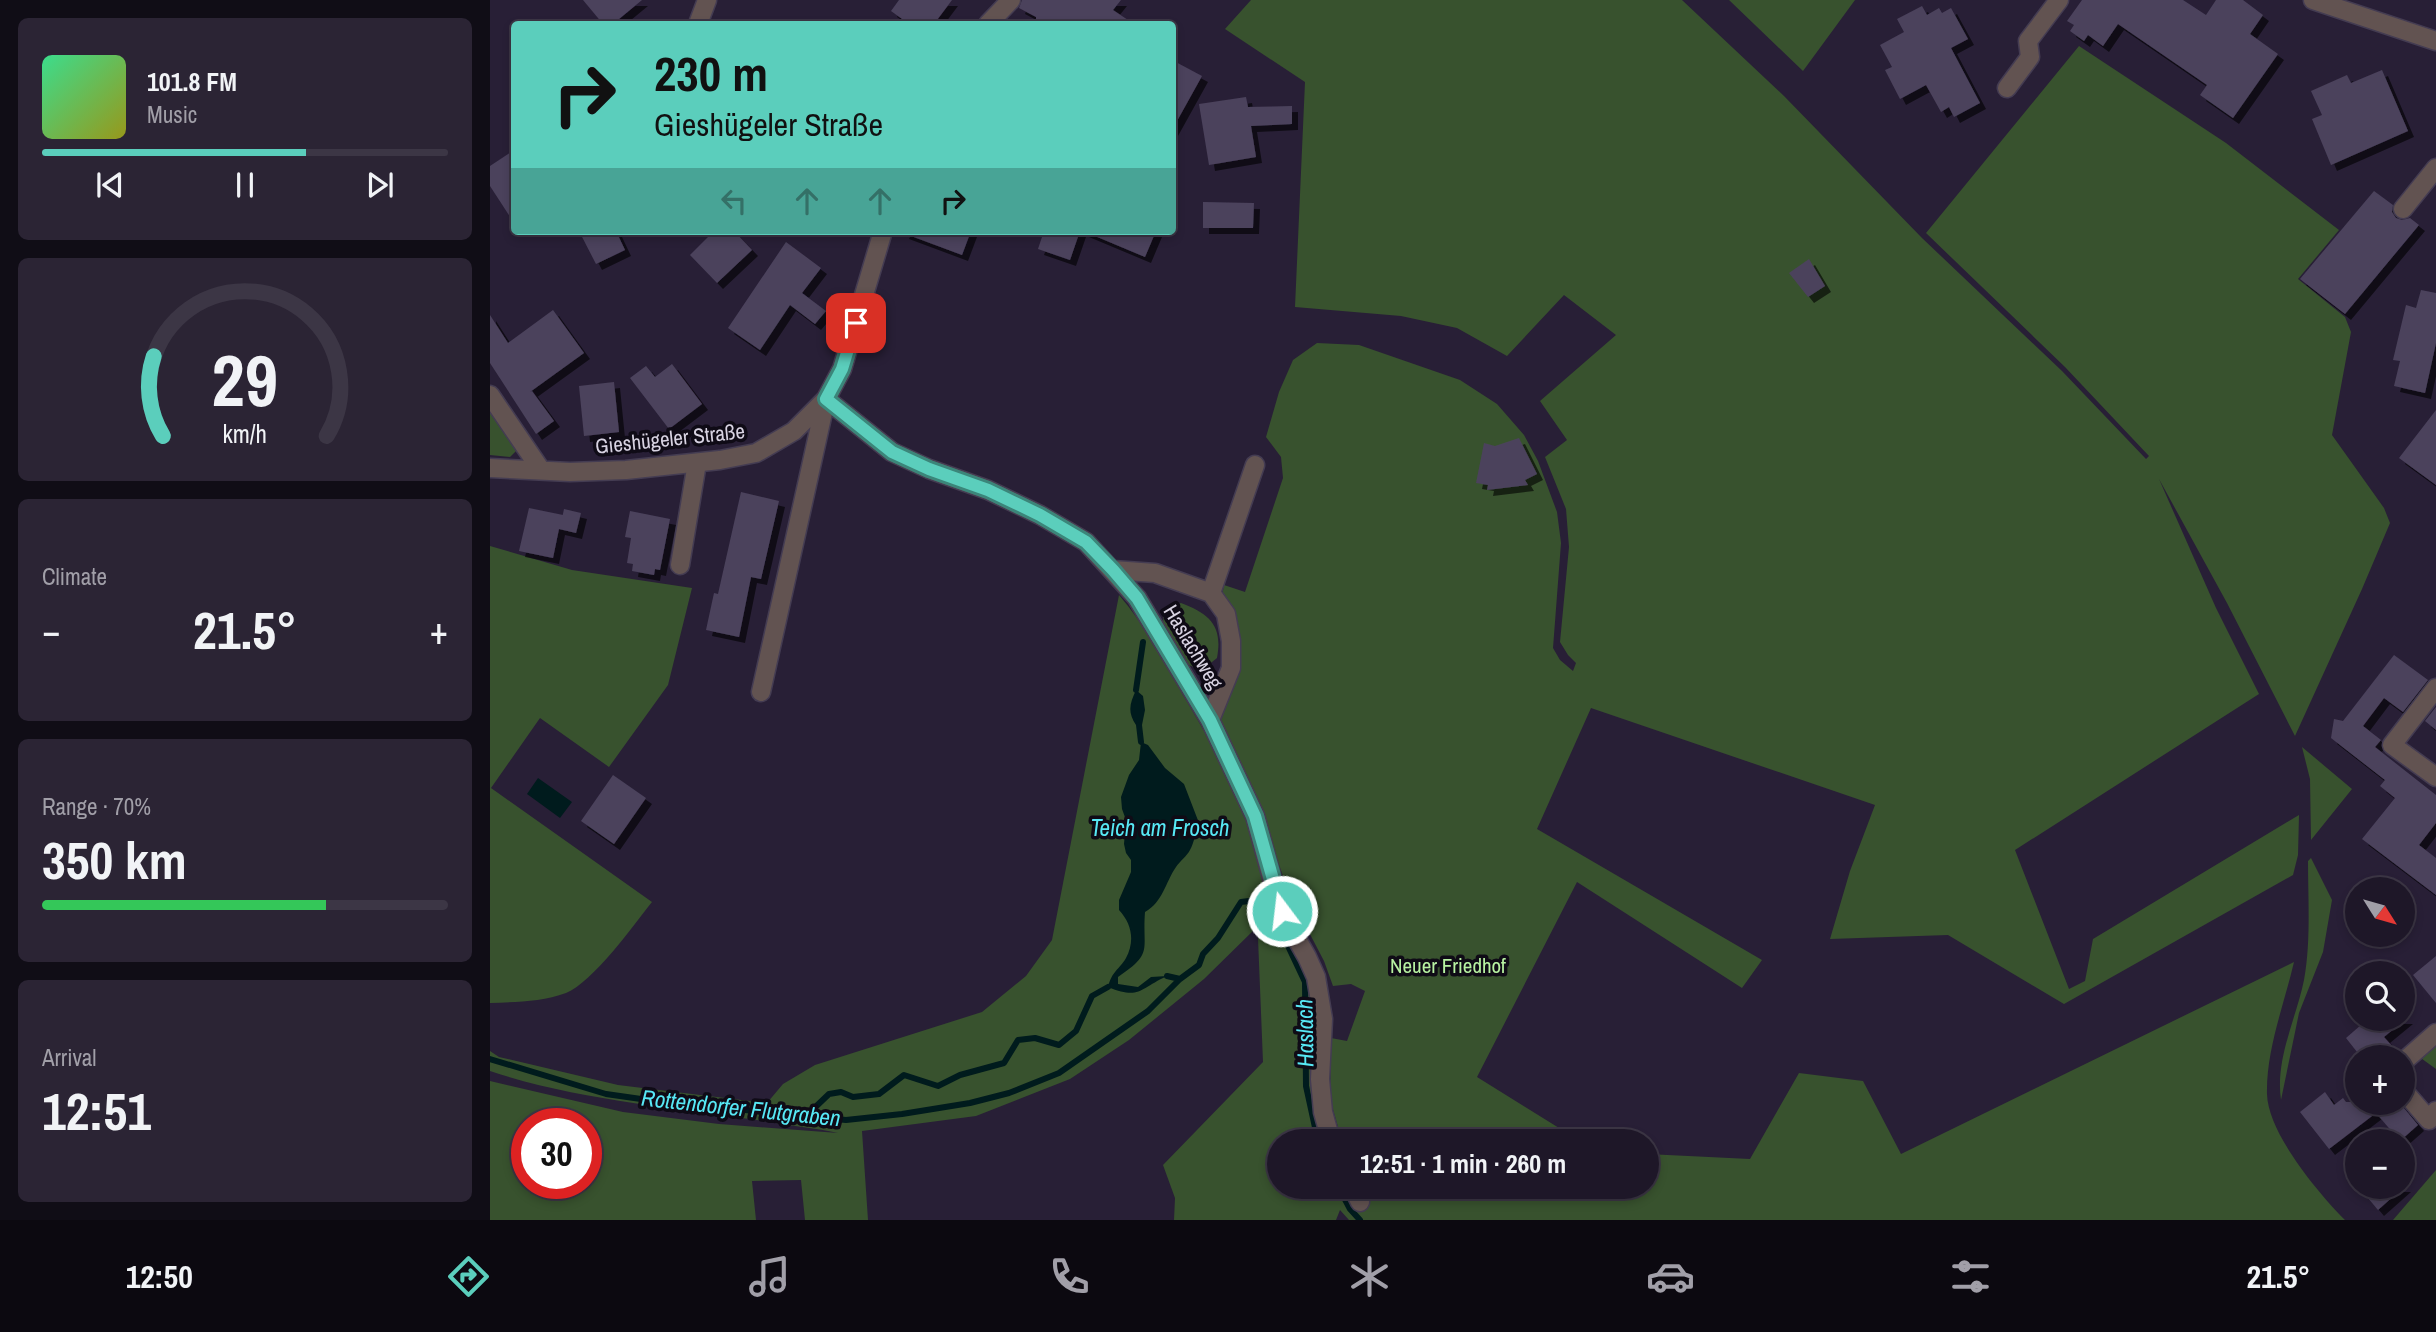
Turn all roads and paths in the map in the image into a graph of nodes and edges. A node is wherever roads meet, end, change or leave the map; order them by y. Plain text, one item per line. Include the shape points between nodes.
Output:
1 (707, 0) edge
2 (1012, 0) edge
3 (2059, 0) edge
4 (2313, 0) edge
5 (699, 21) edge
6 (996, 21) edge
7 (2436, 41) edge
8 (2007, 88) dead end
9 (2436, 168) edge
10 (2403, 209) dead end
11 (882, 235) edge
12 (490, 395) edge
13 (826, 399) junction
14 (696, 463) junction
15 (1255, 465) dead end
16 (490, 468) edge
17 (541, 470) junction
18 (680, 565) dead end
19 (1113, 570) junction
20 (1211, 593) junction
21 (2436, 688) edge
22 (761, 692) dead end
23 (1210, 720) junction
24 (2436, 777) edge
25 (2436, 1033) edge
26 (2415, 1051) edge
27 (2415, 1104) edge
28 (2436, 1111) edge
29 (1328, 1129) edge

1 - 5 street
2 - 6 street
3 - 8 street via 2028,41 2030,57
4 - 7 street
9 - 10 street
11 - 13 street, Gieshügeler Straße via 842,369
12 - 17 street
13 - 14 street, Gieshügeler Straße via 794,431 756,453
13 - 19 street, Haslachweg via 892,452 1040,515 1086,542
13 - 22 street, Gieshügeler Straße
14 - 17 street, Gieshügeler Straße via 626,470
14 - 18 street
15 - 20 street
16 - 17 street, Gieshügeler Straße
19 - 20 street via 1155,573
19 - 23 street, Haslachweg via 1137,598
20 - 23 street via 1226,614 1231,668
21 - 24 street via 2392,745
23 - 29 street, Haslachweg via 1255,816 1283,913 1307,957 1321,997 1320,1079
25 - 26 street
27 - 28 street via 2429,1120

